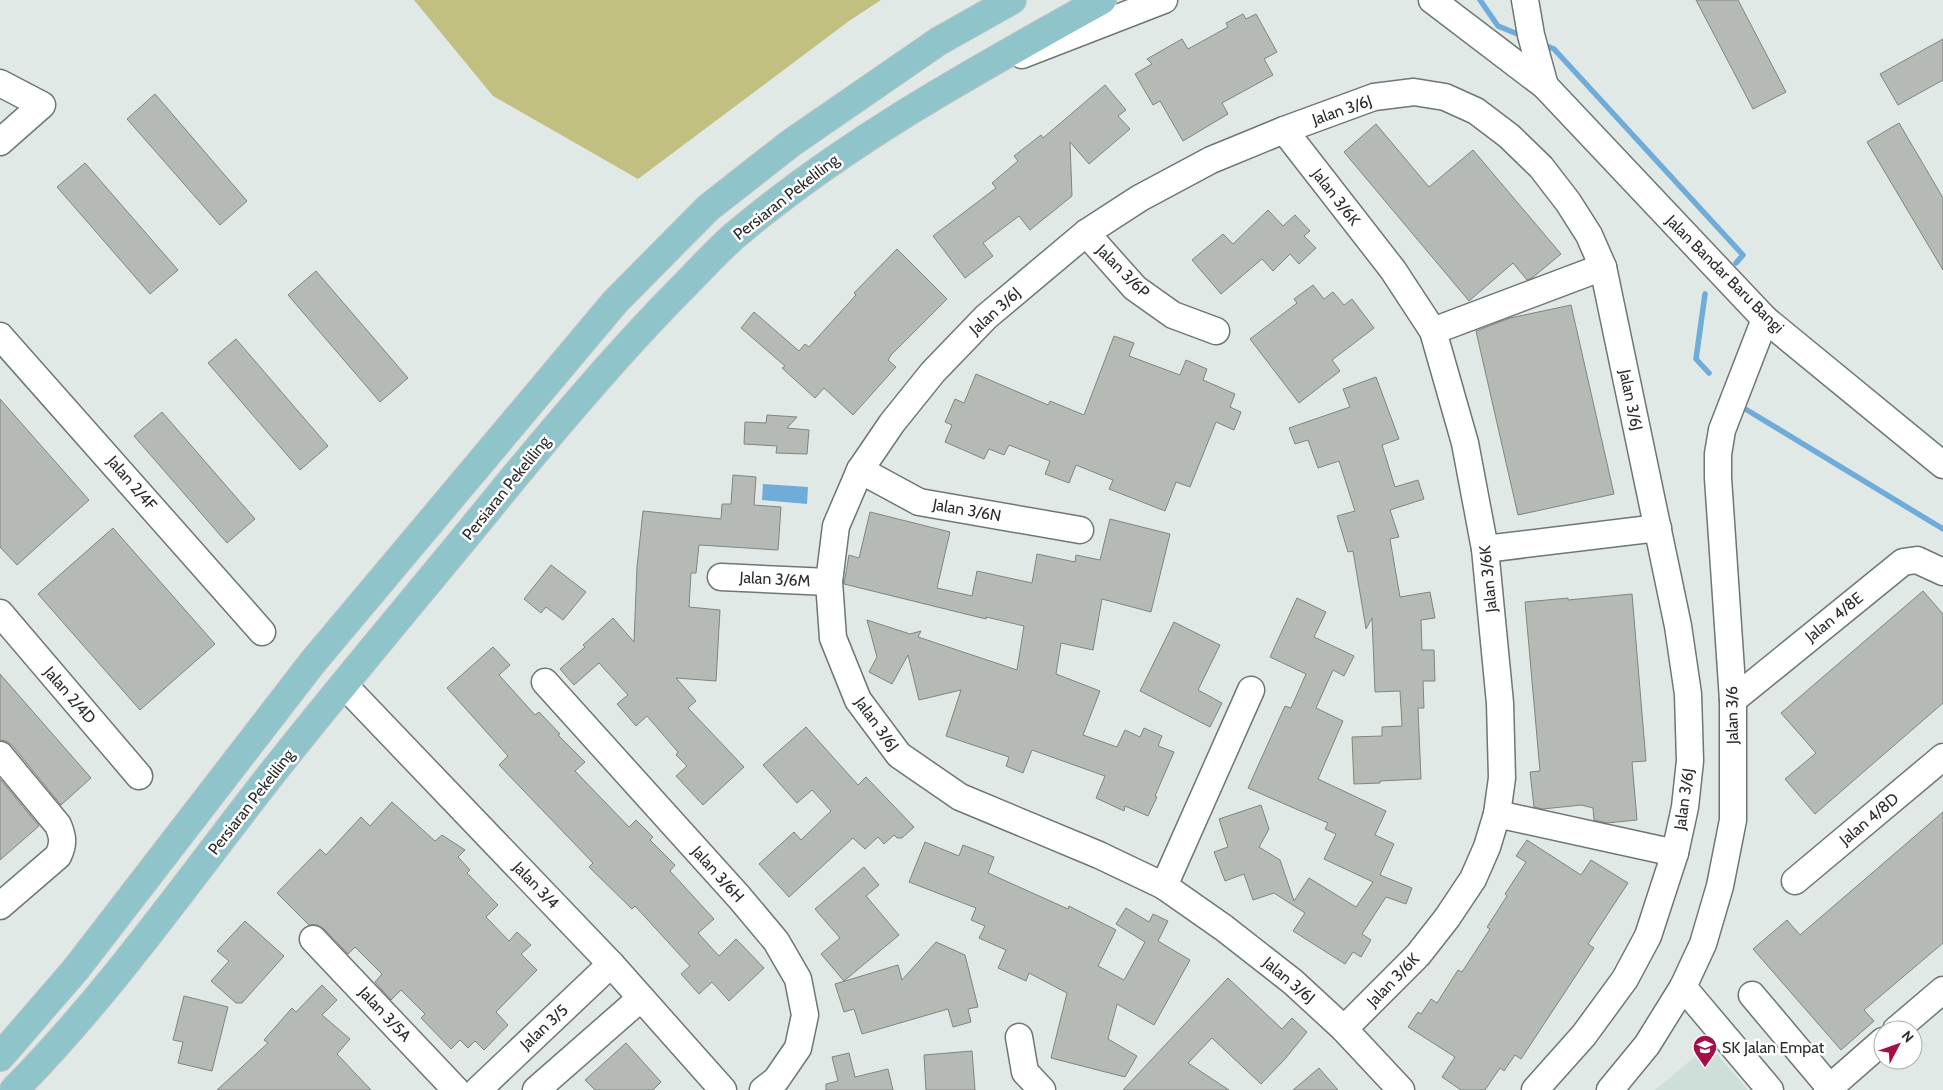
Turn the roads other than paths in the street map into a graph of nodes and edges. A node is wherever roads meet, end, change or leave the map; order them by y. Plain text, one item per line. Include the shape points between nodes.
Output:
1 (1012, 0) edge
2 (1102, 0) edge
3 (1164, 0) edge
4 (1432, 0) edge
5 (1525, 0) edge
6 (967, 76) junction
7 (0, 83) edge
8 (1545, 86) junction
9 (1284, 130) junction
10 (0, 142) edge
11 (1086, 233) junction
12 (1603, 267) junction
13 (1766, 318) junction
14 (1216, 331) dead end
15 (1433, 331) junction
16 (0, 336) edge
17 (1943, 465) edge
18 (860, 470) junction
19 (1658, 528) junction
20 (1080, 530) dead end
21 (1485, 549) junction
22 (1943, 572) edge
23 (721, 576) dead end
24 (829, 582) junction
25 (0, 613) edge
26 (262, 632) dead end
27 (545, 682) dead end
28 (344, 685) junction
29 (1251, 690) dead end
30 (1733, 700) junction
31 (1943, 757) edge
32 (8, 764) edge
33 (139, 776) dead end
34 (1497, 814) junction
35 (1675, 854) junction
36 (1795, 881) dead end
37 (1164, 886) junction
38 (0, 906) edge
39 (313, 939) dead end
40 (611, 964) junction
41 (1683, 987) junction
42 (1943, 990) edge
43 (1752, 995) dead end
44 (641, 998) junction
45 (1908, 1020) edge
46 (1344, 1029) junction
47 (1019, 1037) dead end
48 (1873, 1050) edge
49 (0, 1057) edge
50 (12, 1085) edge
51 (1830, 1089) edge
52 (456, 1090) edge
53 (478, 1090) edge
54 (536, 1090) edge
55 (723, 1090) edge
56 (763, 1090) edge
57 (1042, 1090) edge
58 (1401, 1090) edge
59 (1535, 1090) edge
60 (1610, 1090) edge
61 (1770, 1090) edge

1 - 49 main road via 940,41 791,143 708,208 615,302 312,664 76,969
2 - 6 main road, Persiaran Pekeliling
3 - 6 street
4 - 8 street, Jalan Bandar Baru Bangi
5 - 8 street
6 - 28 main road, Persiaran Pekeliling via 820,168 732,238 639,332 547,437
7 - 10 street via 42,105
8 - 13 street, Jalan Bandar Baru Bangi
9 - 11 street, Jalan 3/6J via 1211,160 1140,198
9 - 12 street, Jalan 3/6J via 1374,97 1414,92 1445,97 1476,111 1509,136 1541,168 1579,218
9 - 15 street, Jalan 3/6K via 1393,270
11 - 14 street, Jalan 3/6P via 1135,288 1173,315
11 - 18 street, Jalan 3/6J via 986,317 933,372
12 - 15 street
12 - 19 street, Jalan 3/6J
13 - 17 street, Jalan Bandar Baru Bangi
13 - 30 street, Jalan 3/6 via 1722,430 1718,454
15 - 21 street, Jalan 3/6K via 1465,443
16 - 26 street, Jalan 2/4F
18 - 20 street, Jalan 3/6N via 919,502
18 - 24 street, Jalan 3/6J via 836,526
19 - 21 street
19 - 35 street, Jalan 3/6J via 1688,694 1690,761
21 - 34 street, Jalan 3/6K via 1500,703 1502,778
22 - 30 street, Jalan 4/8E via 1917,560 1902,562
23 - 24 street, Jalan 3/6M
24 - 37 street, Jalan 3/6J via 833,638 858,700 899,755 960,797 1099,854
25 - 33 street, Jalan 2/4D
27 - 56 street, Jalan 3/6H via 770,933 798,979 805,1015 798,1048 776,1080
28 - 40 street, Jalan 3/4
28 - 50 main road, Persiaran Pekeliling via 105,990 54,1050
29 - 37 street
30 - 41 street, Jalan 3/6 via 1733,820 1720,886 1703,944
31 - 36 street, Jalan 4/8D
32 - 38 street via 58,825 63,847 58,856
34 - 35 street
34 - 46 street, Jalan 3/6K via 1473,879 1447,918 1418,954
35 - 59 street, Jalan 3/6J via 1648,936 1625,980 1584,1035
37 - 46 street, Jalan 3/6J via 1293,982
39 - 52 street, Jalan 3/5A
40 - 44 street, Jalan 3/4
40 - 53 street, Jalan 3/5
41 - 60 street, Jalan 3/6 via 1647,1045
41 - 61 street
42 - 45 street
43 - 51 street
44 - 54 street
44 - 55 street, Jalan 3/4
46 - 58 street, Jalan 3/6J
47 - 57 street via 1025,1072
48 - 51 street

